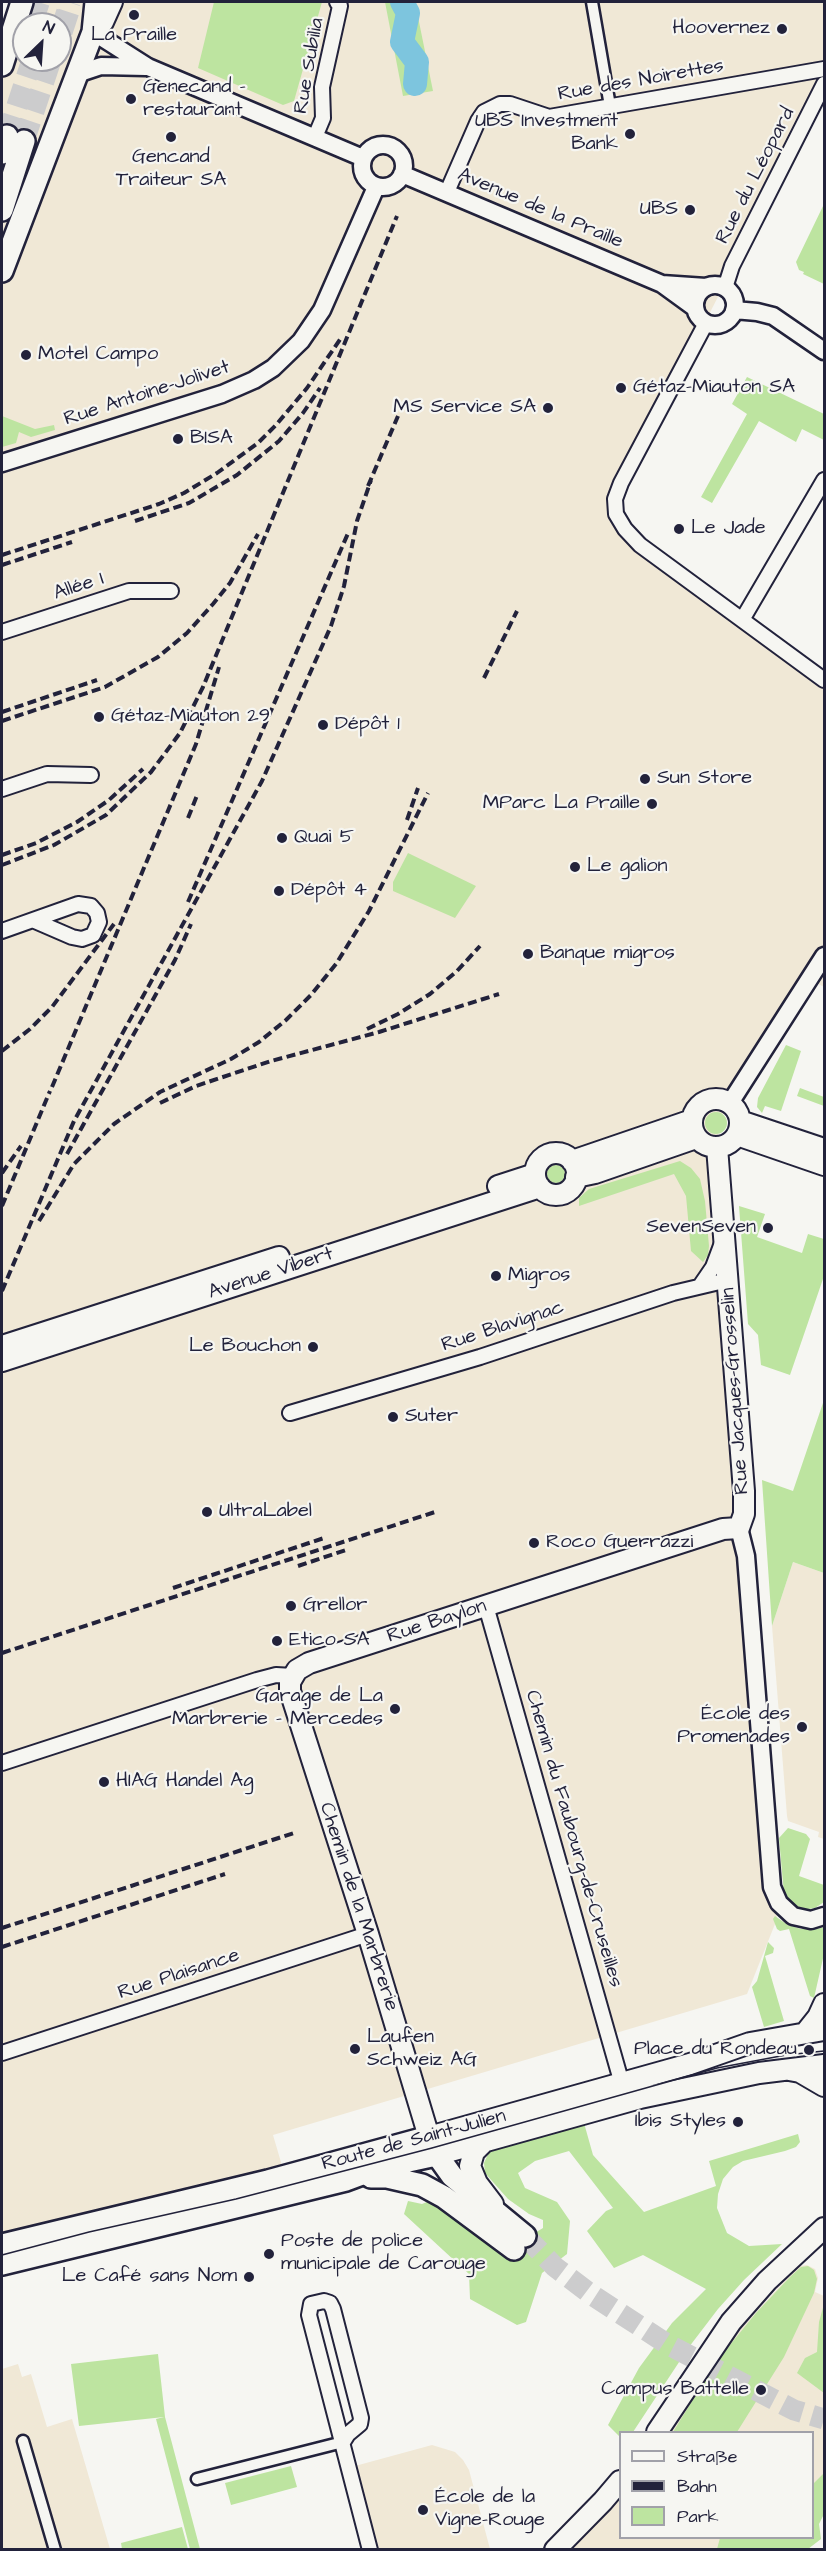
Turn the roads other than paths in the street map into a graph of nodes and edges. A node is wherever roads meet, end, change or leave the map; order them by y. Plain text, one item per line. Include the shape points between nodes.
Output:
1 (96, 2) edge
2 (112, 2) edge
3 (337, 2) edge
4 (592, 2) edge
5 (23, 6) edge
6 (87, 29) junction
7 (2, 65) edge
8 (148, 67) junction
9 (825, 69) edge
10 (77, 74) junction
11 (825, 84) edge
12 (610, 106) junction
13 (315, 137) junction
14 (11, 143) tunnel mouth
15 (363, 158) junction
16 (402, 174) junction
17 (376, 186) junction
18 (447, 192) junction
19 (2, 210) edge
20 (2, 271) edge
21 (662, 284) junction
22 (706, 287) junction
23 (725, 288) junction
24 (695, 308) junction
25 (734, 310) junction
26 (706, 323) junction
27 (825, 351) edge
28 (2, 463) edge
29 (825, 480) edge
30 (171, 591) dead end
31 (742, 620) junction
32 (2, 632) edge
33 (825, 680) edge
34 (91, 776) dead end
35 (2, 789) edge
36 (35, 921) dead end
37 (2, 931) edge
38 (825, 956) edge
39 (730, 1104) junction
40 (738, 1128) junction
41 (694, 1129) junction
42 (717, 1147) junction
43 (825, 1149) edge
44 (825, 1165) edge
45 (574, 1169) junction
46 (538, 1181) junction
47 (724, 1238) junction
48 (728, 1280) junction
49 (700, 1286) junction
50 (2, 1346) edge
51 (2, 1361) edge
52 (290, 1413) dead end
53 (739, 1528) junction
54 (486, 1606) junction
55 (293, 1676) junction
56 (2, 1763) edge
57 (825, 1916) edge
58 (368, 1934) junction
59 (825, 2004) edge
60 (815, 2031) edge
61 (2, 2053) edge
62 (825, 2065) edge
63 (786, 2069) junction
64 (622, 2084) junction
65 (825, 2086) edge
66 (483, 2143) junction
67 (430, 2153) junction
68 (346, 2180) junction
69 (451, 2189) junction
70 (508, 2222) junction
71 (825, 2228) edge
72 (2, 2245) edge
73 (2, 2264) edge
74 (658, 2431) edge
75 (23, 2441) dead end
76 (343, 2442) junction
77 (197, 2480) dead end
78 (619, 2483) edge
79 (55, 2550) edge
80 (370, 2550) edge
81 (555, 2550) edge

1 - 6 main road
2 - 6 main road via 103,22
3 - 13 street, Rue Subilia via 340,6 322,87 323,118
4 - 12 street
5 - 7 main road
6 - 8 street
6 - 10 main road
8 - 10 street via 100,66
8 - 13 street
9 - 12 street, Rue des Noirettes
10 - 20 main road
11 - 23 street, Rue du Léopard via 732,266
12 - 18 street, Rue des Noirettes via 549,117 510,104 491,107 478,121
13 - 15 street
14 - 19 main road
15 - 16 street via 375,147 387,145 402,158
15 - 17 street via 364,176
16 - 17 street via 389,186
16 - 18 street, Avenue de la Praille
17 - 28 street, Rue Antoine-Jolivet via 322,310 301,341 273,368 222,394
18 - 21 street, Avenue de la Praille
21 - 22 street, Avenue de la Praille
21 - 24 street, Avenue de la Praille
22 - 23 street
22 - 24 street via 696,297
23 - 25 street via 733,296
24 - 26 street via 700,320
25 - 26 street via 724,323
25 - 27 street via 773,316
26 - 31 street via 621,483 614,508 618,521 632,538
29 - 31 street
30 - 32 street, Allée I via 129,591
31 - 33 street
34 - 35 street via 47,774
36 - 37 street
38 - 39 street
39 - 40 main road via 737,1111
39 - 41 main road via 719,1099 706,1101 696,1108
40 - 42 main road via 730,1142
40 - 43 main road
40 - 44 main road
41 - 42 main road via 706,1145
41 - 45 main road, Avenue Vibert via 595,1173
42 - 47 main road, Rue Jacques-Grosselin
45 - 46 main road, Avenue Vibert via 572,1188 561,1194 549,1194
45 - 46 main road, Avenue Vibert via 561,1155 552,1154 541,1160
46 - 50 main road, Avenue Vibert
46 - 51 main road, Avenue Vibert
47 - 48 main road, Rue Jacques-Grosselin
47 - 49 street via 713,1267
48 - 49 street, Rue Blavignac
48 - 53 main road, Rue Jacques-Grosselin via 744,1491 744,1514
49 - 52 street, Rue Blavignac
53 - 54 main road, Rue Baylon via 723,1529
53 - 57 street, Rue Jacques-Grosselin via 747,1567 772,1887 779,1903 793,1916 810,1920
54 - 55 main road, Rue Baylon via 309,1663
54 - 64 street, Chemin du Faubourg-de-Cruseilles
55 - 56 street, Rue Baylon via 257,1680
55 - 58 main road, Chemin de la Marbrerie via 292,1705
58 - 61 street, Rue Plaisance
58 - 67 main road, Chemin de la Marbrerie
59 - 60 main road
60 - 64 main road, Route de Saint-Julien via 733,2048
62 - 63 main road, Route de Saint-Julien
63 - 65 main road
63 - 66 main road, Route de Saint-Julien via 640,2098
64 - 67 main road, Route de Saint-Julien
66 - 67 main road, Route de Saint-Julien
66 - 70 main road via 471,2159 472,2174
67 - 68 main road, Route de Saint-Julien
67 - 69 main road via 433,2182
67 - 72 main road, Route de Saint-Julien via 377,2152
68 - 69 main road via 379,2177
68 - 73 main road, Route de Saint-Julien
69 - 70 main road
69 - 70 main road via 519,2242
71 - 74 main road via 767,2281 731,2322
75 - 79 street
76 - 76 street via 361,2418 333,2309 324,2301 312,2304 309,2314
76 - 77 street
76 - 80 street
78 - 81 main road

